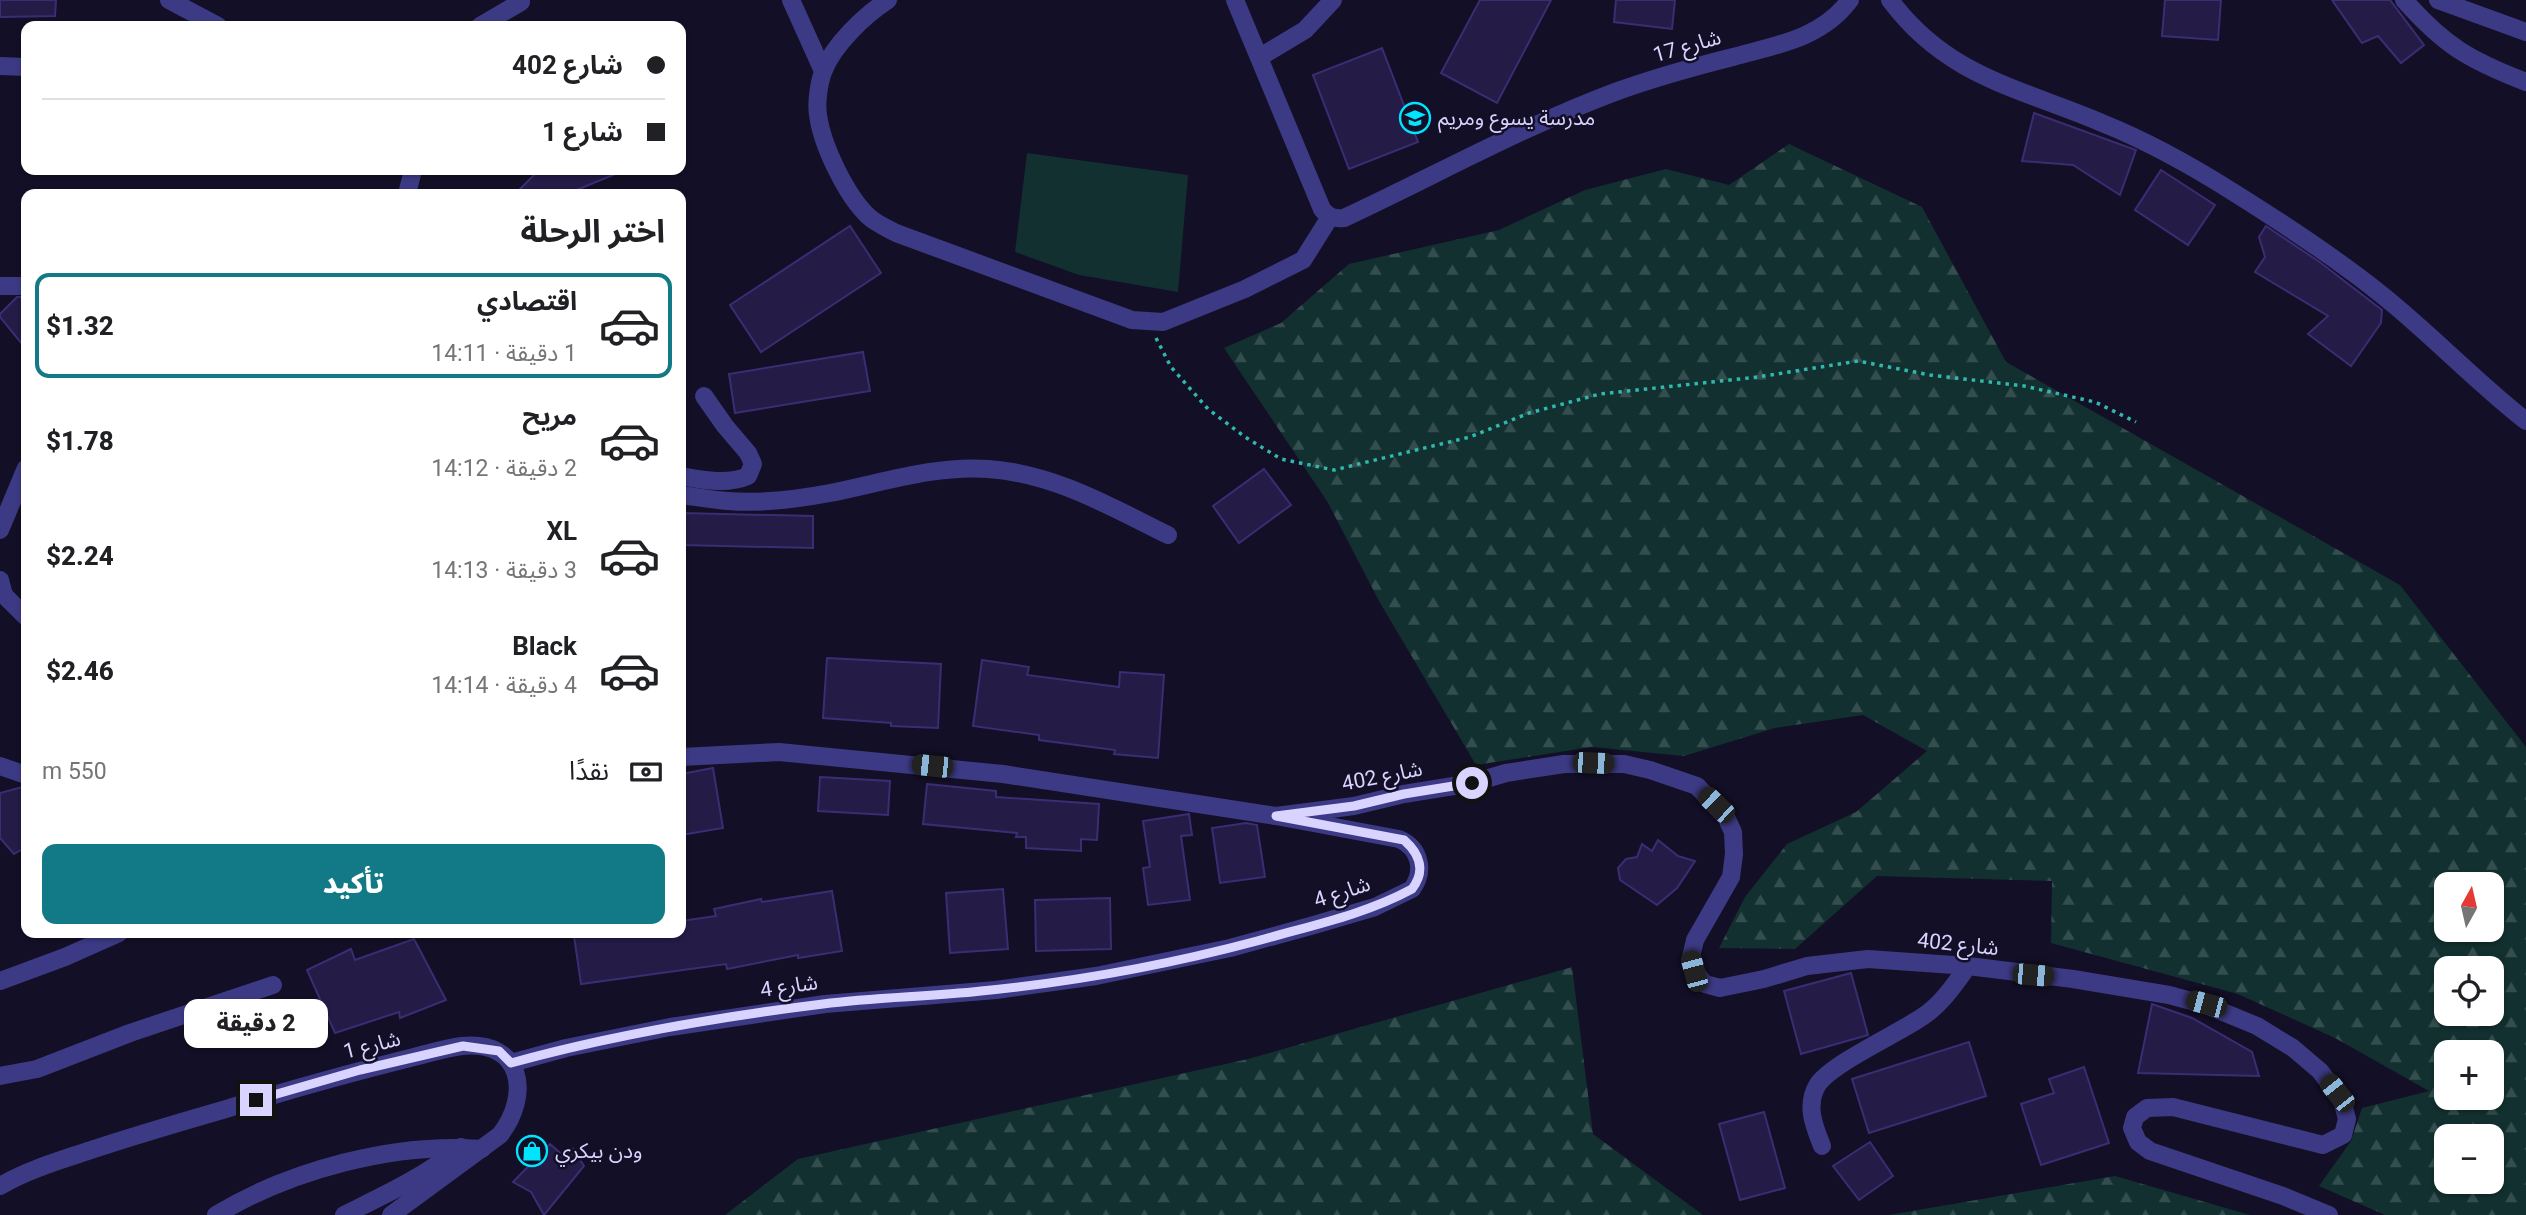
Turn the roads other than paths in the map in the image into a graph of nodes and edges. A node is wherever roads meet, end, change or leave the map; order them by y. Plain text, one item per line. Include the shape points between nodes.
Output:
1 (169, 0) edge
2 (791, 0) edge
3 (888, 0) edge
4 (1236, 0) edge
5 (1333, 0) edge
6 (1850, 0) edge
7 (1890, 0) edge
8 (2403, 0) edge
9 (2438, 0) edge
10 (521, 2) dead end
11 (209, 21) edge
12 (489, 21) edge
13 (2526, 32) edge
14 (1260, 57) junction
15 (0, 66) edge
16 (21, 67) edge
17 (823, 71) junction
18 (2526, 82) edge
19 (1330, 217) junction
20 (0, 286) edge
21 (21, 286) edge
22 (704, 396) dead end
23 (2526, 421) edge
24 (686, 477) edge
25 (21, 480) edge
26 (686, 496) edge
27 (0, 530) edge
28 (1168, 535) dead end
29 (0, 580) edge
30 (21, 612) edge
31 (686, 757) edge
32 (0, 766) edge
33 (21, 773) edge
34 (1276, 816) junction
35 (109, 938) edge
36 (1968, 966) junction
37 (0, 981) edge
38 (273, 985) dead end
39 (511, 1063) junction
40 (0, 1076) edge
41 (1822, 1146) dead end
42 (461, 1147) junction
43 (482, 1149) junction
44 (0, 1186) edge
45 (216, 1215) edge
46 (344, 1215) edge
47 (391, 1215) edge
48 (2329, 1215) edge

1 - 11 street
2 - 17 street
3 - 17 street via 849,33
4 - 14 street
5 - 14 street via 1305,30
6 - 19 street, شارع 17 via 1832,20 1803,38 1614,92 1343,218
7 - 23 street via 1904,19 1959,64 2009,89 2143,141 2296,233 2381,294
8 - 18 street via 2462,54
9 - 13 street
10 - 12 street
14 - 19 street via 1322,209
15 - 16 street
17 - 19 street via 817,114 849,193 869,217 936,249 1132,320 1163,321 1303,260
20 - 21 street
22 - 24 street via 752,464 748,476 737,481
25 - 27 street
26 - 28 street via 729,502 776,499 828,494 919,475 987,469 1052,481
29 - 30 street via 4,595
31 - 34 street, شارع 4 via 820,754 1003,774
32 - 33 street
34 - 36 street, شارع 402 via 1354,806 1564,764 1624,764 1697,786 1726,817 1733,832 1731,877 1690,957 1705,984 1720,988 1807,966 1868,959
34 - 39 street, شارع 4 via 1404,840 1420,861 1416,883 1375,907 1314,925 1110,973 996,990 812,1006 644,1032
35 - 37 street
36 - 41 street via 1942,1001 1818,1084 1810,1111
36 - 48 street, شارع 402 via 2073,979 2206,1004 2293,1048 2320,1071 2342,1101 2346,1128 2338,1138 2323,1145 2173,1107 2138,1113 2133,1134 2150,1151
38 - 40 street via 37,1069
39 - 43 street via 518,1076 515,1110 500,1135
39 - 44 street, شارع 1 via 499,1051 463,1046 373,1067 109,1144 29,1171
42 - 43 street
42 - 45 street via 412,1150 338,1165 283,1182
42 - 46 street via 410,1183
43 - 47 street

